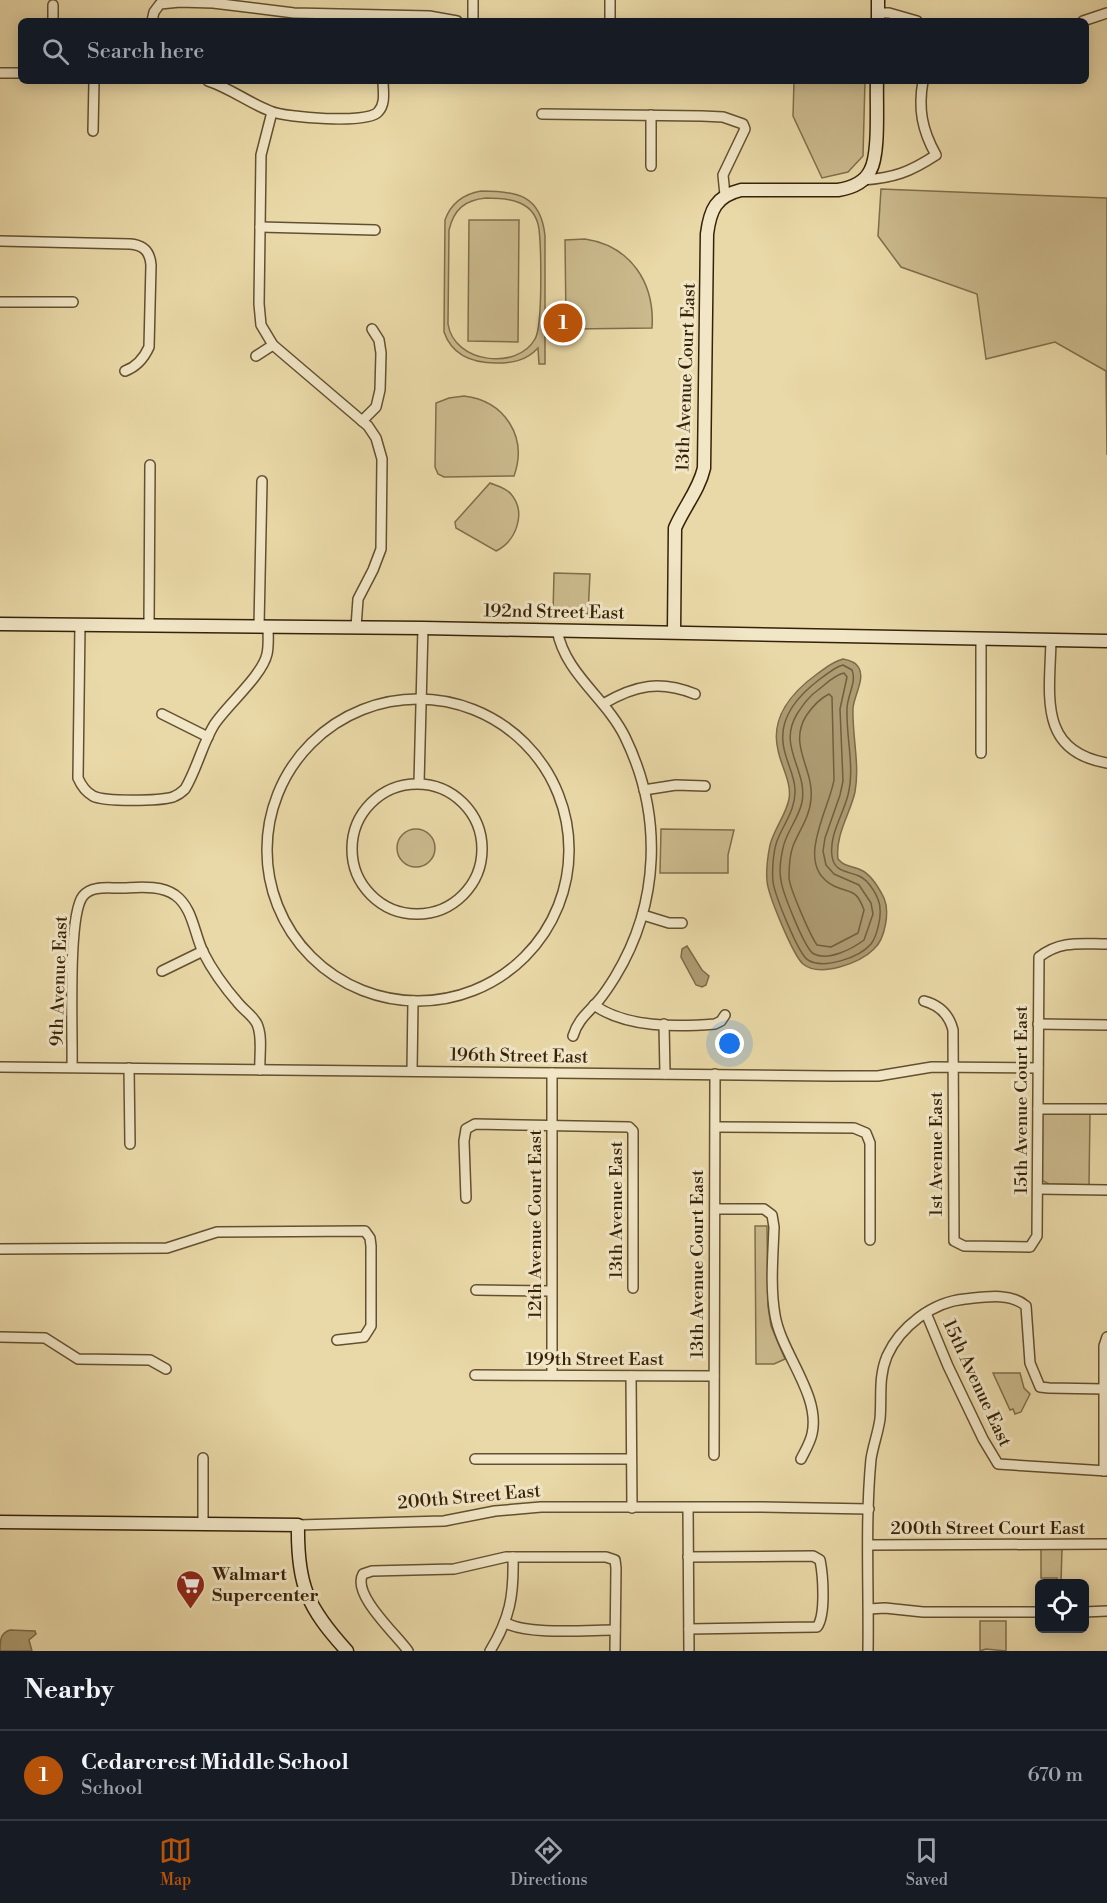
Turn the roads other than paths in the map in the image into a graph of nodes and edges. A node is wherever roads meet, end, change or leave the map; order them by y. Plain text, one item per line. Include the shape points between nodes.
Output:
1 (473, 0) edge
2 (610, 0) edge
3 (878, 0) edge
4 (53, 5) dead end
5 (1107, 14) edge
6 (878, 17) edge
7 (53, 18) edge
8 (153, 18) edge
9 (384, 18) edge
10 (440, 18) edge
11 (473, 18) edge
12 (610, 18) edge
13 (905, 18) edge
14 (1089, 19) edge
15 (0, 73) edge
16 (18, 73) edge
17 (94, 84) edge
18 (214, 84) edge
19 (383, 84) edge
20 (877, 84) edge
21 (922, 84) edge
22 (272, 112) junction
23 (542, 114) dead end
24 (651, 115) junction
25 (93, 131) dead end
26 (651, 166) dead end
27 (863, 180) junction
28 (725, 195) junction
29 (260, 227) junction
30 (375, 230) dead end
31 (0, 241) edge
32 (0, 302) edge
33 (73, 302) dead end
34 (372, 329) dead end
35 (273, 345) junction
36 (256, 356) dead end
37 (125, 371) dead end
38 (362, 421) junction
39 (150, 465) dead end
40 (262, 481) dead end
41 (0, 624) edge
42 (80, 624) junction
43 (149, 624) junction
44 (263, 626) junction
45 (356, 627) junction
46 (423, 627) junction
47 (557, 630) junction
48 (674, 632) junction
49 (981, 638) junction
50 (1051, 639) junction
51 (1107, 640) edge
52 (695, 694) dead end
53 (421, 700) junction
54 (603, 704) junction
55 (162, 714) dead end
56 (208, 737) junction
57 (981, 753) dead end
58 (1107, 763) edge
59 (419, 783) junction
60 (705, 786) dead end
61 (644, 790) junction
62 (643, 915) junction
63 (682, 923) dead end
64 (1107, 944) edge
65 (203, 951) junction
66 (162, 971) dead end
67 (413, 1000) junction
68 (924, 1000) dead end
69 (594, 1005) junction
70 (725, 1016) dead end
71 (664, 1024) junction
72 (1038, 1024) junction
73 (1107, 1025) edge
74 (573, 1036) dead end
75 (0, 1067) edge
76 (72, 1067) junction
77 (953, 1067) junction
78 (129, 1068) junction
79 (1038, 1068) junction
80 (260, 1070) junction
81 (412, 1071) junction
82 (552, 1073) junction
83 (665, 1074) junction
84 (715, 1074) junction
85 (1038, 1109) junction
86 (1107, 1109) edge
87 (552, 1125) junction
88 (716, 1127) junction
89 (130, 1144) dead end
90 (1038, 1189) junction
91 (1107, 1190) edge
92 (466, 1198) dead end
93 (716, 1209) junction
94 (870, 1240) dead end
95 (1033, 1244) joint
96 (0, 1249) edge
97 (633, 1288) dead end
98 (476, 1290) dead end
99 (551, 1292) junction
100 (926, 1313) junction
101 (0, 1336) edge
102 (1107, 1336) edge
103 (337, 1340) dead end
104 (166, 1369) dead end
105 (475, 1375) dead end
106 (552, 1375) junction
107 (631, 1376) junction
108 (714, 1376) junction
109 (1104, 1389) junction
110 (714, 1455) dead end
111 (203, 1458) dead end
112 (631, 1459) junction
113 (801, 1459) dead end
114 (475, 1460) dead end
115 (1106, 1471) edge
116 (632, 1508) junction
117 (688, 1508) junction
118 (869, 1509) junction
119 (0, 1522) edge
120 (203, 1524) junction
121 (298, 1525) junction
122 (1107, 1544) edge
123 (869, 1545) junction
124 (513, 1557) junction
125 (688, 1557) junction
126 (869, 1609) junction
127 (1107, 1611) edge
128 (1035, 1612) edge
129 (1089, 1612) edge
130 (506, 1623) junction
131 (689, 1629) junction
132 (615, 1630) junction
133 (347, 1651) edge
134 (408, 1651) edge
135 (490, 1651) edge
136 (615, 1651) edge
137 (689, 1651) edge
138 (868, 1651) edge

1 - 11 street
2 - 12 street
3 - 6 street
4 - 7 street
5 - 14 street
6 - 13 street via 889,14
8 - 9 street via 160,4 172,2
9 - 10 street
15 - 16 street
17 - 25 street
18 - 22 street
19 - 22 street via 383,104 378,113 364,118 305,118
20 - 27 street via 874,162
21 - 27 street via 921,116 936,155 890,178
22 - 29 street via 261,155
23 - 24 street
24 - 26 street
24 - 28 street, 13th Avenue Court East via 723,117 744,126 723,176
27 - 28 street via 838,190 747,189
28 - 48 street, 13th Avenue Court East via 713,209 708,224 704,468 675,528
29 - 30 street
29 - 35 street via 261,325
31 - 37 street via 137,244 145,249 151,265 149,347 142,359
32 - 33 street
34 - 38 street via 381,353 380,390 376,407
35 - 36 street
35 - 38 street
38 - 45 street via 380,447 382,541 378,559 358,598
39 - 43 street
40 - 44 street
41 - 42 street, 192nd Street East
42 - 43 street, 192nd Street East
42 - 56 street via 77,771 86,790 93,796 116,800 157,800 180,794
43 - 44 street, 192nd Street East
44 - 45 street, 192nd Street East
44 - 56 street via 268,647 265,662 229,704
45 - 46 street, 192nd Street East
46 - 47 street, 192nd Street East
46 - 53 street
47 - 48 street, 192nd Street East
47 - 54 street via 564,655
48 - 49 street, 192nd Street East
49 - 50 street, 192nd Street East
49 - 57 street
50 - 51 street, 192nd Street East
50 - 58 street via 1051,719 1067,745 1093,761
52 - 54 street via 680,688 649,686 627,691
53 - 59 street
53 - 67 street via 386,703 361,711 310,744 281,787 270,820 267,846 268,872 278,906 305,950 346,982 378,995
53 - 67 street via 474,711 521,740 544,768 560,800 569,854 558,907 540,939 521,960 467,993
54 - 61 street via 624,735
55 - 56 street
59 - 59 street via 389,789 372,801 356,826 352,847 358,877 377,900 395,910 426,914 446,908 475,880 482,861 483,840 477,820 465,804 449,791
60 - 61 street
61 - 62 street via 651,847 649,893
62 - 63 street
62 - 69 street via 615,976
64 - 72 street, 15th Avenue Court East via 1064,944 1040,956
65 - 66 street
65 - 76 street, 9th Avenue East via 189,912 169,892 157,888 105,888 94,889 83,897 75,919
65 - 80 street via 217,976 256,1023
67 - 81 street
68 - 77 street via 940,1008 950,1020
69 - 71 street via 613,1016
69 - 74 street via 579,1019
70 - 71 street via 715,1024
71 - 83 street
72 - 73 street
72 - 79 street, 15th Avenue Court East
75 - 76 street, 196th Street East
76 - 78 street, 196th Street East
77 - 79 street, 196th Street East
77 - 84 street, 196th Street East via 878,1076
77 - 95 street, 1st Avenue East via 954,1241 964,1246
78 - 80 street, 196th Street East
78 - 89 street
79 - 85 street, 15th Avenue Court East
80 - 81 street, 196th Street East
81 - 82 street, 196th Street East
82 - 83 street, 196th Street East
82 - 87 street, 12th Avenue Court East
83 - 84 street, 196th Street East
84 - 88 street, 13th Avenue Court East
85 - 86 street
85 - 90 street, 15th Avenue Court East
87 - 92 street via 475,1125 466,1129
87 - 97 street, 13th Avenue East via 625,1126 633,1131
87 - 99 street, 12th Avenue Court East
88 - 93 street, 13th Avenue Court East
88 - 94 street via 854,1128 867,1133
90 - 91 street
90 - 95 street, 15th Avenue Court East via 1037,1236
93 - 108 street, 13th Avenue Court East
93 - 113 street via 769,1211 774,1227 775,1316 813,1416 812,1434
96 - 103 street via 167,1248 217,1232 367,1232 371,1246 371,1326 360,1339
98 - 99 street
99 - 106 street, 12th Avenue Court East
100 - 109 street via 945,1304 977,1298 1014,1299 1026,1306 1030,1364 1040,1387
100 - 115 street, 15th Avenue East via 983,1439 1001,1465
100 - 118 street via 906,1329 887,1358 879,1389 880,1420 871,1457
101 - 104 street via 45,1338 78,1359 150,1360
102 - 109 street
105 - 106 street, 199th Street East
106 - 107 street, 199th Street East
107 - 108 street, 199th Street East
107 - 112 street
108 - 110 street, 13th Avenue Court East
109 - 115 street
111 - 120 street
112 - 114 street
112 - 116 street
116 - 117 street, 200th Street East
116 - 121 street, 200th Street East via 531,1508 444,1521
117 - 118 street, 200th Street East
117 - 125 street
118 - 123 street
119 - 120 street, 200th Street East
120 - 121 street, 200th Street East
121 - 133 street via 298,1558 306,1592 319,1618
122 - 123 street, 200th Street Court East
123 - 126 street
124 - 130 street via 514,1584
124 - 132 street via 615,1560
124 - 134 street via 454,1569 372,1571 362,1576 362,1588 373,1608
125 - 131 street
125 - 131 street via 813,1556 820,1560 822,1593 817,1627
126 - 128 street
126 - 138 street
127 - 129 street
130 - 132 street via 516,1629
130 - 135 street
131 - 137 street
132 - 136 street

